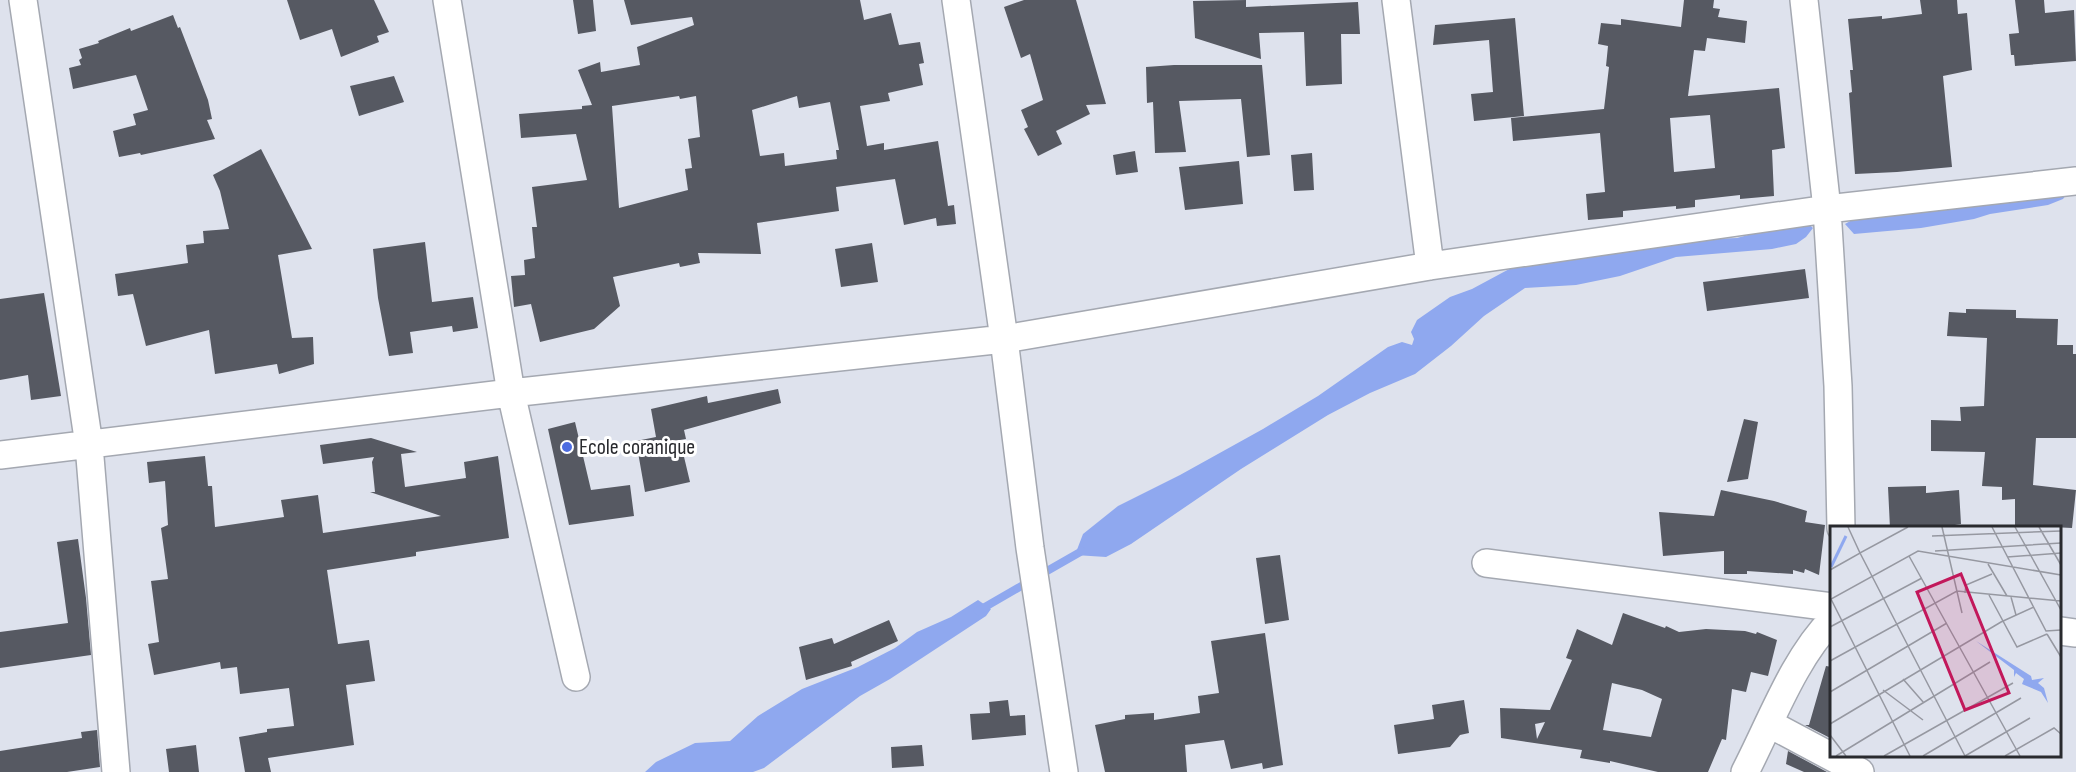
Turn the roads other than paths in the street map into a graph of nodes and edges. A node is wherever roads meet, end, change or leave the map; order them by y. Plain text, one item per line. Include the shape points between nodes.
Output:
1 (23, 0) edge
2 (447, 0) edge
3 (956, 0) edge
4 (1395, 0) edge
5 (1804, 0) edge
6 (2076, 181) edge
7 (1827, 209) junction
8 (1430, 266) junction
9 (1005, 339) junction
10 (511, 393) junction
11 (89, 444) junction
12 (0, 455) edge
13 (1841, 526) edge
14 (1486, 562) dead end
15 (1830, 607) edge
16 (1830, 622) edge
17 (2061, 631) edge
18 (2076, 633) edge
19 (576, 677) dead end
20 (1770, 724) junction
21 (1830, 756) edge
22 (1832, 757) edge
23 (116, 772) edge
24 (1064, 772) edge
25 (1745, 772) edge
26 (1860, 772) edge

1 - 11 street
2 - 10 street
3 - 9 street
4 - 8 street
5 - 7 street
6 - 7 street
7 - 8 street
7 - 13 street via 1838,386
8 - 9 street
9 - 10 street
9 - 24 street via 1030,548
10 - 11 street
10 - 19 street
11 - 12 street
11 - 23 street
14 - 15 street
16 - 20 street via 1801,660
17 - 18 street
20 - 21 street
20 - 25 street
22 - 26 street

